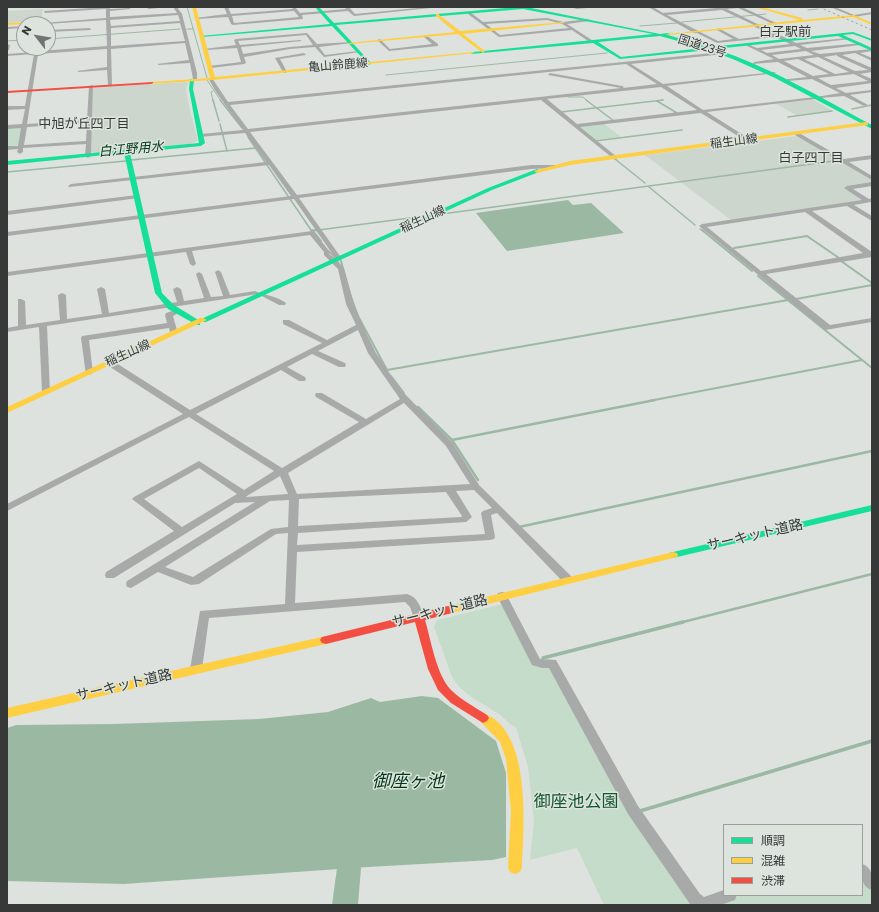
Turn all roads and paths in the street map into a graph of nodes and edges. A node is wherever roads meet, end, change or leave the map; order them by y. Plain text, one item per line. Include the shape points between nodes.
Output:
1 (166, 7) edge
2 (175, 7) edge
3 (194, 7) edge
4 (226, 7) edge
5 (248, 7) edge
6 (271, 7) edge
7 (373, 7) edge
8 (525, 7) edge
9 (535, 7) edge
10 (570, 7) edge
11 (592, 7) edge
12 (595, 7) edge
13 (650, 7) edge
14 (704, 7) edge
15 (738, 7) edge
16 (832, 7) edge
17 (108, 8) edge
18 (149, 8) dead end
19 (294, 8) edge
20 (348, 8) edge
21 (428, 8) edge
22 (719, 8) edge
23 (46, 9) edge
24 (129, 9) dead end
25 (319, 10) edge
26 (710, 10) junction
27 (599, 11) dead end
28 (275, 12) junction
29 (379, 12) junction
30 (757, 12) edge
31 (872, 13) edge
32 (180, 14) junction
33 (252, 14) junction
34 (299, 14) junction
35 (663, 14) junction
36 (229, 15) junction
37 (437, 15) junction
38 (473, 15) junction
39 (854, 16) junction
40 (484, 17) dead end
41 (197, 18) junction
42 (108, 19) junction
43 (282, 20) junction
44 (387, 20) junction
45 (588, 20) junction
46 (182, 21) junction
47 (268, 21) junction
48 (805, 21) junction
49 (142, 22) dead end
50 (56, 23) edge
51 (483, 23) junction
52 (563, 23) junction
53 (776, 24) junction
54 (872, 24) edge
55 (56, 25) edge
56 (334, 25) junction
57 (756, 25) junction
58 (78, 26) dead end
59 (108, 27) junction
60 (90, 29) dead end
61 (574, 29) junction
62 (718, 29) junction
63 (490, 30) junction
64 (56, 31) edge
65 (696, 31) junction
66 (276, 33) junction
67 (459, 33) junction
68 (664, 34) junction
69 (838, 35) junction
70 (202, 36) junction
71 (425, 36) junction
72 (777, 36) junction
73 (848, 39) junction
74 (311, 40) junction
75 (380, 40) junction
76 (738, 40) junction
77 (594, 41) junction
78 (187, 42) junction
79 (791, 42) junction
80 (350, 43) junction
81 (863, 43) edge
82 (8, 45) dead end
83 (315, 46) junction
84 (750, 46) junction
85 (872, 46) edge
86 (238, 47) junction
87 (109, 48) junction
88 (56, 49) edge
89 (206, 49) junction
90 (7, 50) edge
91 (389, 50) junction
92 (715, 50) junction
93 (808, 50) junction
94 (872, 50) edge
95 (358, 52) junction
96 (483, 52) junction
97 (304, 54) dead end
98 (394, 54) dead end
99 (767, 54) junction
100 (838, 54) junction
101 (35, 56) edge
102 (241, 56) junction
103 (820, 56) junction
104 (800, 58) junction
105 (779, 60) junction
106 (872, 60) edge
107 (192, 61) junction
108 (625, 61) junction
109 (754, 63) junction
110 (159, 64) dead end
111 (369, 64) junction
112 (211, 67) junction
113 (110, 68) junction
114 (872, 70) edge
115 (79, 71) dead end
116 (285, 72) junction
117 (538, 72) junction
118 (771, 73) junction
119 (855, 73) junction
120 (834, 75) junction
121 (863, 76) junction
122 (872, 76) edge
123 (650, 77) junction
124 (812, 78) junction
125 (212, 79) junction
126 (639, 79) dead end
127 (194, 80) junction
128 (788, 80) junction
129 (819, 81) junction
130 (872, 81) edge
131 (110, 85) junction
132 (663, 85) junction
133 (92, 86) junction
134 (830, 87) junction
135 (634, 89) junction
136 (29, 90) junction
137 (872, 91) edge
138 (7, 92) edge
139 (845, 94) junction
140 (818, 97) junction
141 (543, 99) junction
142 (872, 100) edge
143 (859, 102) junction
144 (227, 104) junction
145 (866, 105) dead end
146 (7, 108) edge
147 (27, 109) junction
148 (703, 111) junction
149 (7, 113) edge
150 (90, 121) junction
151 (870, 124) edge
152 (24, 126) junction
153 (576, 126) junction
154 (7, 128) edge
155 (245, 132) junction
156 (798, 134) junction
157 (201, 136) junction
158 (749, 141) junction
159 (88, 142) junction
160 (7, 148) edge
161 (21, 150) junction
162 (88, 156) junction
163 (872, 157) edge
164 (128, 158) junction
165 (615, 158) junction
166 (840, 159) junction
167 (7, 163) edge
168 (267, 163) junction
169 (555, 166) junction
170 (133, 179) junction
171 (872, 179) edge
172 (71, 186) dead end
173 (137, 197) junction
174 (294, 198) junction
175 (870, 201) edge
176 (849, 204) junction
177 (806, 210) junction
178 (7, 212) edge
179 (142, 217) junction
180 (872, 218) edge
181 (7, 228) edge
182 (19, 232) junction
183 (7, 234) edge
184 (188, 249) junction
185 (150, 254) junction
186 (871, 254) edge
187 (336, 260) junction
188 (193, 264) dead end
189 (218, 272) dead end
190 (7, 273) edge
191 (760, 273) junction
192 (199, 274) dead end
193 (101, 289) dead end
194 (177, 289) dead end
195 (258, 294) junction
196 (62, 295) dead end
197 (227, 297) junction
198 (21, 300) dead end
199 (208, 300) junction
200 (282, 303) dead end
201 (170, 306) junction
202 (180, 308) junction
203 (106, 315) junction
204 (872, 320) edge
205 (64, 322) junction
206 (286, 322) dead end
207 (197, 323) junction
208 (43, 325) junction
209 (360, 326) junction
210 (22, 328) junction
211 (173, 329) junction
212 (7, 330) edge
213 (328, 343) junction
214 (312, 351) junction
215 (110, 363) junction
216 (342, 365) dead end
217 (281, 367) junction
218 (88, 373) junction
219 (302, 379) dead end
220 (46, 392) junction
221 (319, 395) dead end
222 (405, 399) junction
223 (7, 410) edge
224 (191, 413) junction
225 (365, 422) junction
226 (282, 472) junction
227 (476, 487) junction
228 (449, 488) junction
229 (244, 494) junction
230 (294, 497) junction
231 (269, 498) junction
232 (233, 500) junction
233 (7, 508) edge
234 (872, 508) edge
235 (498, 510) junction
236 (293, 530) junction
237 (182, 532) junction
238 (292, 549) junction
239 (157, 568) junction
240 (110, 575) dead end
241 (568, 580) junction
242 (130, 584) dead end
243 (502, 596) junction
244 (290, 607) junction
245 (419, 618) junction
246 (196, 669) junction
247 (7, 713) edge
248 (515, 868) dead end
249 (863, 871) edge
250 (872, 884) edge
251 (727, 896) edge

1 - 18 street
2 - 32 street
3 - 41 main road
4 - 36 street
5 - 33 street
6 - 28 street
7 - 29 street
8 - 9 street
8 - 38 main road
8 - 45 main road, 国道23号
8 - 68 main road, 国道23号
10 - 11 street
11 - 12 street
11 - 27 street
13 - 35 street
14 - 26 street
15 - 22 street
15 - 30 street
16 - 39 street
17 - 23 street
17 - 24 street
17 - 42 street
19 - 28 street
19 - 34 street
20 - 25 street
20 - 29 street via 354,15
21 - 29 street
21 - 37 street
22 - 26 street
22 - 57 street
25 - 34 street
25 - 56 main road
26 - 35 street
28 - 33 street
28 - 43 street
29 - 44 street
30 - 48 main road via 789,15
30 - 53 street
31 - 39 street
32 - 42 street
32 - 46 street
33 - 36 street
34 - 43 street via 302,18
35 - 65 street
36 - 41 street
36 - 47 street via 233,24
37 - 38 main road
37 - 44 main road
37 - 67 main road
38 - 40 street
38 - 51 street
39 - 48 main road
39 - 54 main road
41 - 70 main road
42 - 50 street
42 - 59 street
43 - 47 street
44 - 56 main road
45 - 52 street
45 - 68 main road, 国道23号
46 - 49 street
46 - 59 street
46 - 78 street
47 - 66 street
48 - 53 main road
48 - 69 main road
51 - 52 street via 520,18 547,19
51 - 63 street
52 - 61 street
52 - 63 main road
53 - 57 main road
55 - 58 street
56 - 66 main road
56 - 80 main road
57 - 62 main road
57 - 72 street
59 - 87 street
60 - 64 street
61 - 63 street via 499,36
61 - 77 street
62 - 65 main road
62 - 76 street
63 - 67 main road
65 - 68 main road
65 - 76 street via 717,42
66 - 70 main road
66 - 74 street via 307,34
66 - 86 street via 236,40
67 - 71 main road
67 - 96 main road
68 - 77 main road, 亀山鈴鹿線
68 - 92 main road, 国道23号
69 - 73 main road
69 - 79 main road
69 - 81 main road via 855,33
70 - 89 main road
71 - 75 main road
71 - 91 street via 436,45
72 - 76 street
72 - 79 street
73 - 79 street
73 - 81 main road
74 - 83 street
74 - 86 street
75 - 80 main road
75 - 91 street
76 - 84 street
77 - 96 main road, 亀山鈴鹿線
77 - 108 main road
78 - 87 street
78 - 107 street
79 - 84 main road
79 - 93 street
80 - 83 street
80 - 95 main road
81 - 85 main road via 852,37
81 - 93 street
81 - 94 main road
81 - 100 street
81 - 106 street
82 - 90 street
83 - 95 street via 324,56
83 - 102 street
84 - 92 main road
84 - 99 street
86 - 89 street
86 - 102 street
87 - 88 street
87 - 113 street
89 - 112 main road
91 - 98 street
92 - 108 main road
92 - 108 street
92 - 109 main road, 国道23号
92 - 118 main road, 国道23号
93 - 99 street
93 - 103 street
95 - 111 main road
96 - 111 main road, 亀山鈴鹿線
97 - 116 street via 277,58
99 - 105 street
100 - 103 street
100 - 114 street
101 - 136 street
102 - 112 street via 244,63
103 - 104 street
103 - 119 street
104 - 105 street
104 - 120 street
105 - 109 street
105 - 124 street
107 - 110 street
107 - 127 street
108 - 117 street
108 - 123 street
109 - 118 main road, 国道23号
111 - 116 main road, 亀山鈴鹿線
112 - 125 main road
113 - 115 street
113 - 131 street
114 - 119 street
116 - 125 main road, 亀山鈴鹿線
117 - 135 street
117 - 144 street
118 - 128 main road, 国道23号
118 - 132 street
118 - 140 main road, 国道23号
119 - 120 street
119 - 121 street
120 - 124 street
121 - 122 street
121 - 129 street
121 - 130 street
123 - 126 street
123 - 132 street
124 - 128 street
124 - 129 street
125 - 127 main road, 亀山鈴鹿線
125 - 144 street
127 - 131 main road, 亀山鈴鹿線
127 - 157 main road via 190,89
128 - 140 main road, 国道23号
129 - 134 street
130 - 134 street
131 - 133 main road, 亀山鈴鹿線
132 - 135 street
132 - 148 street
133 - 136 main road, 亀山鈴鹿線
133 - 150 street
134 - 139 street
135 - 141 street
136 - 138 main road, 亀山鈴鹿線
136 - 147 street
137 - 139 street
139 - 140 street
139 - 143 street
140 - 148 street
140 - 151 main road, 国道23号
141 - 153 street
141 - 155 street
142 - 143 street
143 - 145 street
144 - 155 street
146 - 147 street
147 - 149 street
147 - 152 street
148 - 153 street
148 - 158 street
150 - 152 street
150 - 159 street
151 - 156 main road, 稲生山線
152 - 154 street
152 - 161 street
153 - 165 street
155 - 157 street
155 - 168 street
156 - 158 main road, 稲生山線
156 - 166 street
157 - 164 main road via 203,142 197,146
158 - 165 main road, 稲生山線
159 - 161 street
159 - 162 street
160 - 161 street
162 - 164 main road
162 - 167 main road
163 - 166 street
164 - 170 main road
165 - 169 main road, 稲生山線
166 - 171 street
168 - 170 street
168 - 174 street
169 - 174 street
169 - 187 main road, 稲生山線 via 515,178
170 - 172 street
170 - 173 main road
171 - 175 street via 847,188
173 - 178 street
173 - 179 main road
174 - 179 street
174 - 187 street via 320,230
175 - 176 street
176 - 177 street
176 - 180 street
177 - 186 street
177 - 191 street via 702,226
179 - 182 street
179 - 185 main road
181 - 182 street
182 - 183 street
184 - 185 street
184 - 187 street via 312,233 326,254
184 - 188 street
185 - 190 street
185 - 201 main road via 159,293
186 - 191 street
187 - 195 main road, 稲生山線
187 - 209 street
189 - 197 street
191 - 204 street via 828,328
192 - 199 street
193 - 203 street
194 - 202 street
195 - 197 street
195 - 200 street
195 - 207 main road, 稲生山線
196 - 205 street
197 - 199 street
198 - 210 street
199 - 202 street
201 - 202 main road
201 - 203 street
202 - 207 main road
202 - 211 street via 169,315
203 - 205 street
205 - 208 street
206 - 213 street
207 - 211 main road, 稲生山線
208 - 210 street
208 - 220 street
209 - 213 street
209 - 222 street via 372,353
210 - 212 street
211 - 215 main road, 稲生山線
211 - 218 street via 85,338
213 - 214 street
214 - 216 street
214 - 217 street
215 - 218 main road, 稲生山線
215 - 224 street
217 - 219 street
217 - 224 street
218 - 220 main road, 稲生山線
220 - 223 main road, 稲生山線
221 - 225 street
222 - 225 street
222 - 227 street via 449,444
224 - 226 street
224 - 233 street
225 - 226 street
226 - 229 street
226 - 230 street
227 - 228 street
227 - 235 street
228 - 230 street
228 - 236 street via 467,517 463,520
229 - 232 street
229 - 237 street via 199,464 137,499
230 - 231 street
230 - 236 street
231 - 232 street
231 - 239 street
232 - 237 street
234 - 241 main road, サーキット道路
235 - 238 street via 486,513 490,537
235 - 241 street
236 - 238 street
236 - 239 street via 274,531 195,581
237 - 240 street
238 - 244 street
239 - 242 street
241 - 243 main road, サーキット道路
243 - 245 main road, サーキット道路
243 - 251 street via 536,662 552,663 633,810 695,899 703,904
244 - 245 street via 407,598 416,607
244 - 246 street via 204,614
245 - 246 main road, サーキット道路
245 - 248 main road via 444,688 489,723 505,739 517,795 518,832
246 - 247 main road, サーキット道路
249 - 250 street

